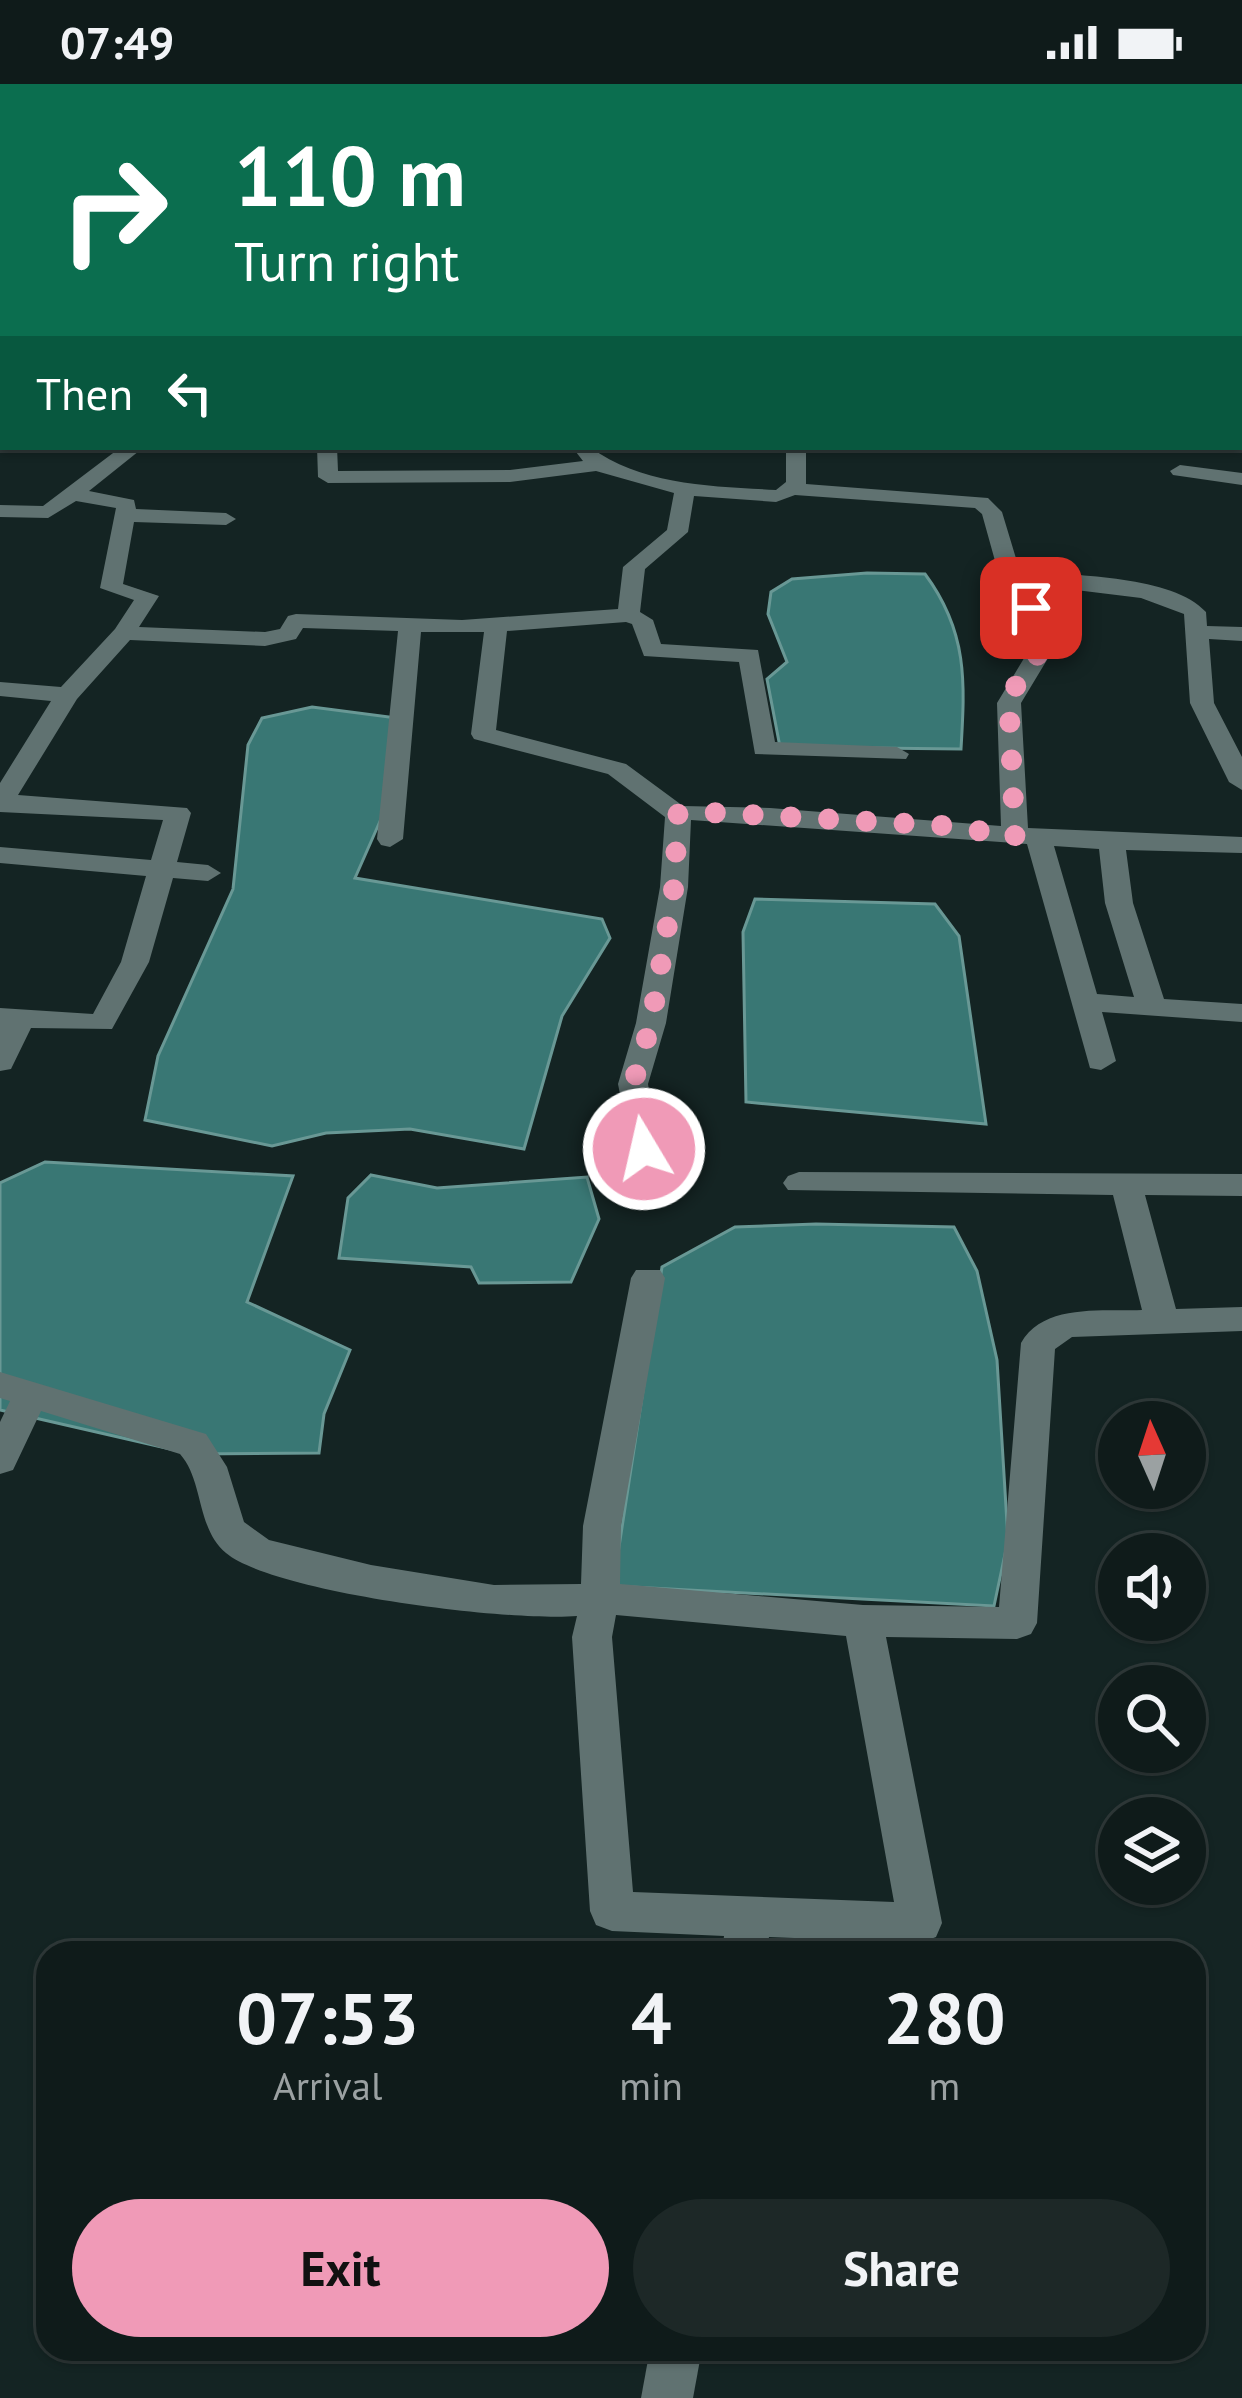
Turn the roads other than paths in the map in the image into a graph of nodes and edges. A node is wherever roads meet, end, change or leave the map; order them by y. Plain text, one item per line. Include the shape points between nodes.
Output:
1 (130, 450) edge
2 (327, 450) edge
3 (436, 450) edge
4 (796, 450) edge
5 (590, 456) edge
6 (1180, 471) dead end
7 (427, 476) junction
8 (1242, 479) edge
9 (686, 486) junction
10 (792, 489) junction
11 (219, 490) dead end
12 (71, 494) junction
13 (0, 511) edge
14 (125, 514) junction
15 (201, 518) junction
16 (226, 519) dead end
17 (1022, 576) junction
18 (628, 615) junction
19 (410, 626) junction
20 (496, 626) junction
21 (1197, 632) junction
22 (124, 633) junction
23 (1242, 634) edge
24 (0, 688) edge
25 (67, 694) junction
26 (897, 754) dead end
27 (1242, 782) edge
28 (1, 803) edge
29 (678, 814) junction
30 (1027, 838) junction
31 (390, 839) dead end
32 (1112, 843) junction
33 (1242, 844) edge
34 (0, 855) edge
35 (161, 869) junction
36 (208, 873) dead end
37 (1084, 1002) junction
38 (1151, 1006) junction
39 (1242, 1013) edge
40 (11, 1018) edge
41 (1101, 1061) dead end
42 (0, 1062) edge
43 (644, 1149) dead end
44 (799, 1183) dead end
45 (1126, 1183) junction
46 (1239, 1193) edge
47 (648, 1278) dead end
48 (1242, 1319) edge
49 (1162, 1322) junction
50 (15, 1389) edge
51 (0, 1460) edge
52 (600, 1598) junction
53 (863, 1621) junction
54 (747, 1934) edge
55 (674, 2361) edge
56 (667, 2398) edge

1 - 12 street
2 - 7 street via 328,476
3 - 7 street
4 - 10 street
5 - 7 street via 510,476
5 - 9 street
6 - 8 street
9 - 10 street via 776,496
9 - 18 street via 676,532 634,567
10 - 17 street via 981,502 992,512 1008,568
11 - 15 street
12 - 13 street via 47,512
12 - 14 street via 127,504
14 - 15 street
14 - 22 street via 111,588 148,596
15 - 16 street
17 - 21 street via 1181,600 1195,612
17 - 30 street via 1041,650 1009,704
18 - 20 street
18 - 26 street via 642,620 652,651 750,655 764,749
19 - 20 street
19 - 22 street via 296,621 288,634 265,639
19 - 31 street
20 - 29 street via 483,734 617,769
21 - 23 street
21 - 27 street via 1202,704
22 - 25 street
24 - 25 street
25 - 28 street
28 - 35 street via 178,813
29 - 30 street via 934,825
29 - 43 street via 674,887 633,1084
30 - 32 street
30 - 37 street
32 - 33 street
32 - 38 street via 1119,903
34 - 35 street
35 - 36 street
35 - 40 street via 135,962 102,1023
37 - 38 street
37 - 41 street
38 - 39 street
40 - 42 street
44 - 45 street
45 - 46 street
45 - 49 street
47 - 52 street via 602,1526
48 - 49 street
49 - 53 street via 1066,1325 1038,1342 1017,1623
50 - 51 street
50 - 52 street via 194,1444 208,1457 240,1544 286,1562 517,1603
52 - 53 street
52 - 54 street via 592,1637 612,1911
53 - 54 street via 920,1923
55 - 56 street

